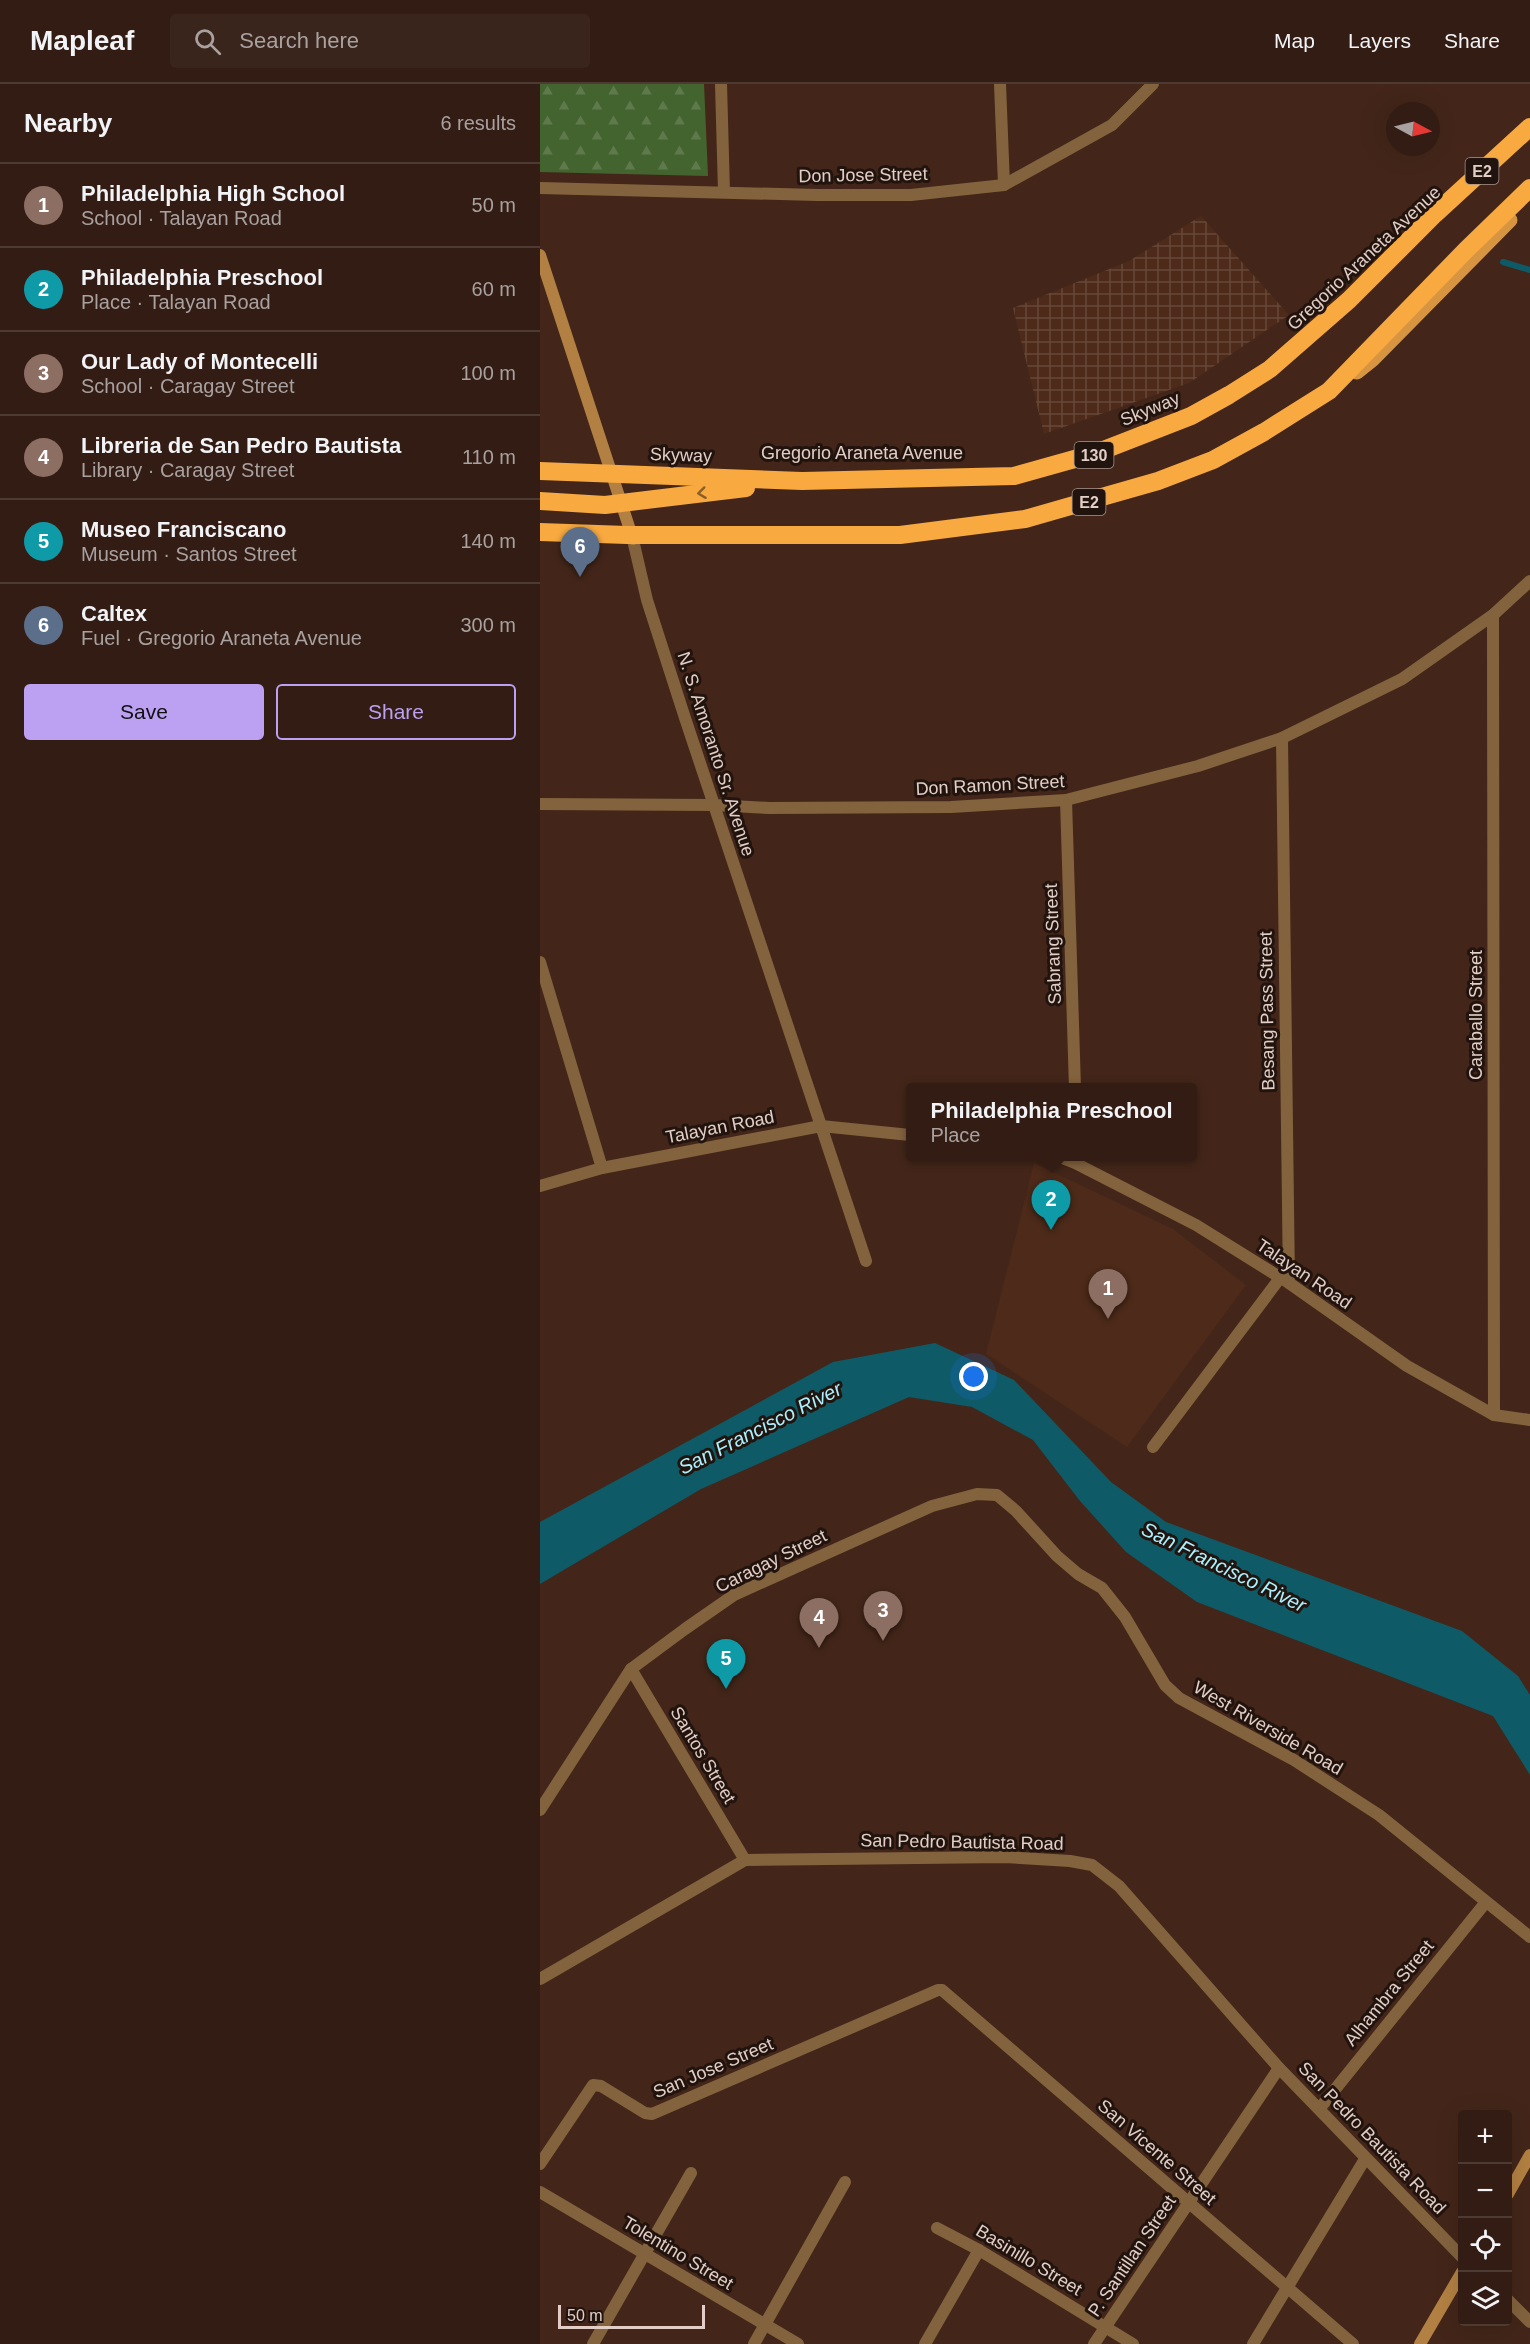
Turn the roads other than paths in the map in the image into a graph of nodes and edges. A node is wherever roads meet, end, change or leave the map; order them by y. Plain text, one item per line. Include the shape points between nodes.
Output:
1 (721, 84) edge
2 (1000, 84) edge
3 (1153, 84) edge
4 (1530, 122) edge
5 (1530, 127) edge
6 (1004, 185) junction
7 (540, 188) edge
8 (1530, 188) edge
9 (724, 192) junction
10 (1530, 199) edge
11 (540, 255) edge
12 (540, 469) edge
13 (609, 470) junction
14 (802, 481) junction
15 (540, 501) edge
16 (540, 534) edge
17 (633, 540) junction
18 (1530, 581) edge
19 (1493, 615) junction
20 (1282, 738) junction
21 (1066, 800) junction
22 (540, 804) edge
23 (714, 805) junction
24 (540, 962) edge
25 (1075, 1083) edge
26 (821, 1126) junction
27 (906, 1135) edge
28 (1077, 1161) edge
29 (602, 1168) junction
30 (540, 1186) edge
31 (866, 1261) dead end
32 (1284, 1281) junction
33 (1494, 1415) junction
34 (1530, 1420) edge
35 (1153, 1447) dead end
36 (996, 1495) joint
37 (631, 1669) junction
38 (540, 1810) edge
39 (745, 1860) junction
40 (1486, 1902) junction
41 (1530, 1937) edge
42 (540, 1979) edge
43 (938, 1990) joint
44 (1279, 2068) junction
45 (1320, 2108) junction
46 (1530, 2155) edge
47 (1365, 2159) junction
48 (540, 2164) edge
49 (692, 2174) dead end
50 (845, 2182) dead end
51 (1512, 2187) edge
52 (540, 2192) edge
53 (1189, 2203) junction
54 (936, 2228) dead end
55 (979, 2250) junction
56 (1458, 2253) edge
57 (645, 2254) junction
58 (1461, 2272) edge
59 (1286, 2288) junction
60 (1512, 2304) edge
61 (1530, 2322) edge
62 (765, 2325) junction
63 (1105, 2327) junction
64 (593, 2344) edge
65 (754, 2344) edge
66 (798, 2344) edge
67 (925, 2344) edge
68 (1094, 2344) edge
69 (1133, 2344) edge
70 (1254, 2344) edge
71 (1353, 2344) edge
72 (1420, 2344) edge

1 - 9 street
2 - 6 street
3 - 6 street, Don Jose Street via 1112,125
4 - 13 main road, Gregorio Araneta Avenue / 130 via 1328,324 1247,387 1142,441 1080,459 1020,469 916,476
5 - 14 highway, Skyway / E2, bridge via 1305,341 1270,369 1191,416 1096,453 1014,476
6 - 9 street, Don Jose Street via 911,195
7 - 9 street, Don Jose Street
8 - 16 highway, E2, bridge via 1329,391 1213,460 1158,481 1024,519 900,535
10 - 17 main road via 1372,360 1273,433 1220,463 1110,501 1011,527 898,540
11 - 13 street, N. S. Amoranto Sr. Avenue
12 - 13 main road, Gregorio Araneta Avenue / 130
12 - 14 highway, Skyway / E2, bridge
13 - 17 street, N. S. Amoranto Sr. Avenue
14 -> 15 highway, bridge via 605,505
16 - 17 main road
17 - 23 street, N. S. Amoranto Sr. Avenue via 647,600
18 - 19 street, Don Ramon Street
19 - 20 street, Don Ramon Street via 1401,679
19 - 33 street, Caraballo Street
20 - 21 street, Don Ramon Street via 1198,766
20 - 32 street, Besang Pass Street
21 - 23 street, Don Ramon Street via 951,807
21 - 25 street, Sabrang Street
22 - 23 street, Don Ramon Street
23 - 26 street, N. S. Amoranto Sr. Avenue
24 - 29 street
26 - 27 street, Talayan Road
26 - 29 street, Talayan Road
26 - 31 street, N. S. Amoranto Sr. Avenue
28 - 32 street, Talayan Road via 1196,1225
29 - 30 street, Talayan Road
32 - 33 street, Talayan Road via 1407,1366
32 - 35 street
33 - 34 street, Talayan Road
36 - 37 street, Caragay Street via 977,1494 932,1506 734,1594
36 - 40 street, West Riverside Road via 1057,1556 1102,1588 1125,1617 1165,1685 1179,1698 1294,1760 1379,1815
37 - 38 street, Caragay Street
37 - 39 street, Santos Street
39 - 42 street, San Pedro Bautista Road
39 - 44 street, San Pedro Bautista Road via 1005,1857 1092,1865 1119,1886
40 - 41 street, West Riverside Road
40 - 45 street, Alhambra Street
43 - 48 street, San Jose Street via 651,2114 593,2085
43 - 53 street, San Vicente Street via 945,1992
44 - 45 street, San Pedro Bautista Road
44 - 53 street, P. Santillan Street
45 - 47 street, San Pedro Bautista Road
46 - 51 street
47 - 56 street, San Pedro Bautista Road
47 - 59 street
49 - 57 street
50 - 62 street
52 - 57 street, Tolentino Street
53 - 59 street, San Vicente Street
53 - 63 street, P. Santillan Street
54 - 55 street, Basinillo Street
55 - 63 street, Basinillo Street
55 - 67 street
57 - 62 street, Tolentino Street
57 - 64 street
58 - 72 street
59 - 70 street
59 - 71 street, San Vicente Street
60 - 61 street
62 - 65 street
62 - 66 street, Tolentino Street
63 - 68 street, P. Santillan Street
63 - 69 street, Basinillo Street

